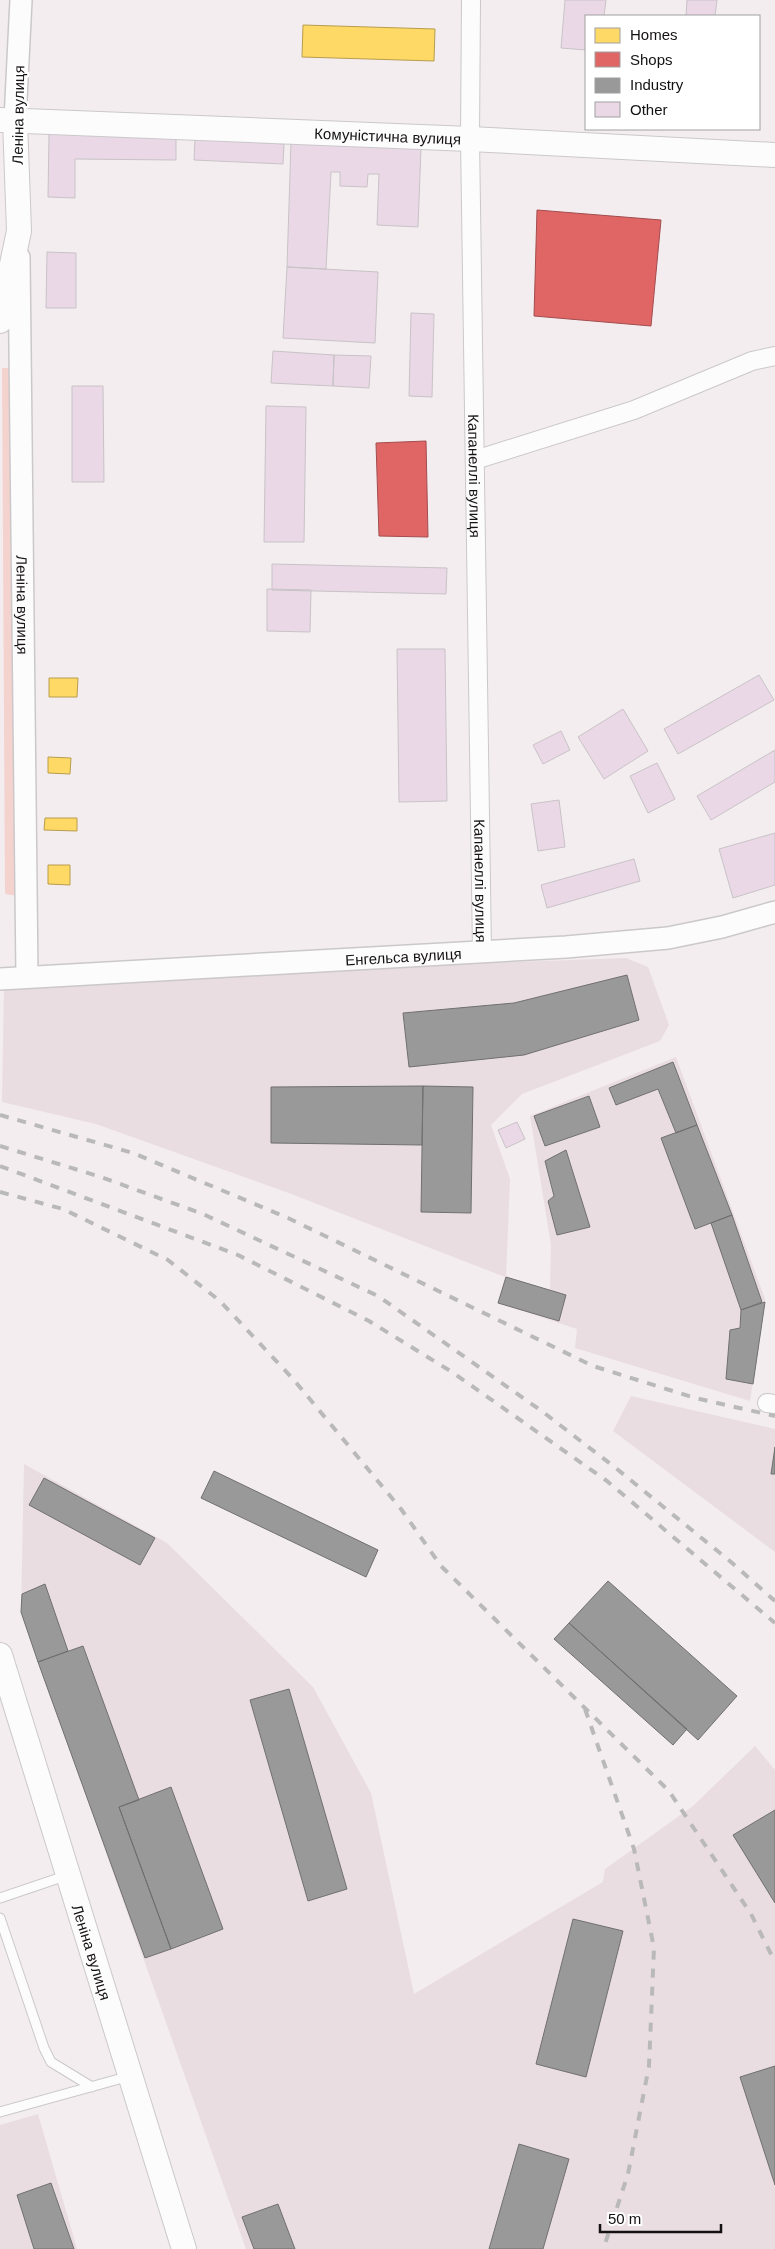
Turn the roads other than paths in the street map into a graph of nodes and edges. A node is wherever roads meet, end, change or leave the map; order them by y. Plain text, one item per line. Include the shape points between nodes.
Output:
1 (21, 0) edge
2 (470, 0) edge
3 (8, 120) edge
4 (470, 138) junction
5 (775, 155) edge
6 (19, 231) junction
7 (0, 321) edge
8 (775, 356) edge
9 (475, 460) junction
10 (775, 912) edge
11 (482, 952) junction
12 (27, 977) junction
13 (0, 979) edge
14 (0, 1656) edge
15 (68, 1875) junction
16 (0, 1898) edge
17 (0, 1918) edge
18 (131, 2076) junction
19 (92, 2087) junction
20 (0, 2112) edge
21 (184, 2249) edge

1 - 3 street, Леніна вулиця
2 - 4 street, Капанеллі вулиця
3 - 4 main road, Комуністична вулиця
3 - 6 main road, Леніна вулиця
4 - 5 main road, Комуністична вулиця
4 - 9 street, Капанеллі вулиця
6 - 7 main road, Леніна вулиця
6 - 12 street, Леніна вулиця
8 - 9 street via 752,361 634,410
9 - 11 street, Капанеллі вулиця
10 - 11 street, Енгельса вулиця via 668,938
11 - 12 street, Енгельса вулиця
12 - 13 street, Енгельса вулиця
14 - 15 main road, Леніна вулиця
15 - 16 lane
15 - 18 main road, Леніна вулиця
17 - 19 lane via 51,2062
18 - 19 lane
18 - 21 main road, Леніна вулиця
19 - 20 lane

